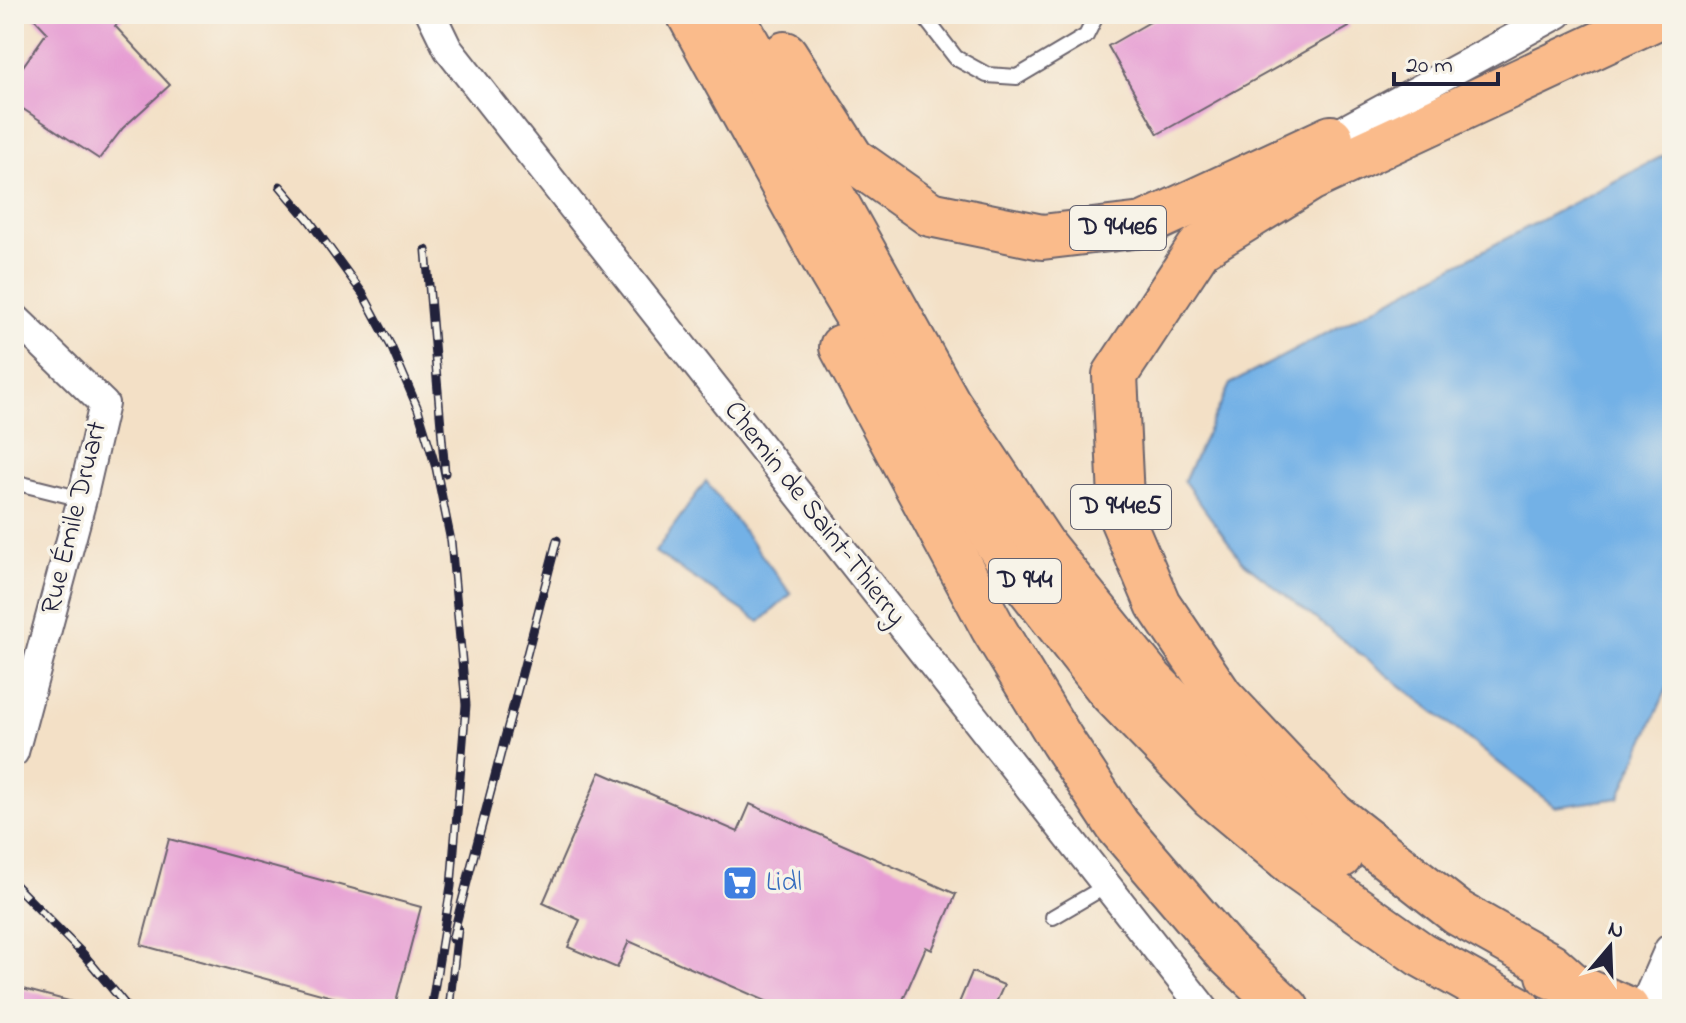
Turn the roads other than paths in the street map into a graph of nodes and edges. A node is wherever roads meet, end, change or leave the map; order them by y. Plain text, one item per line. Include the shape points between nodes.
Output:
1 (431, 14) edge
2 (680, 14) edge
3 (689, 14) edge
4 (731, 14) edge
5 (762, 14) edge
6 (922, 14) edge
7 (1097, 14) edge
8 (1558, 14) edge
9 (1600, 14) edge
10 (1664, 14) edge
11 (1322, 142) junction
12 (14, 317) edge
13 (14, 482) edge
14 (82, 499) junction
15 (14, 752) edge
16 (1106, 886) junction
17 (1053, 917) dead end
18 (1672, 952) edge
19 (1576, 988) junction
20 (1204, 1009) edge
21 (1287, 1009) edge
22 (1519, 1009) edge
23 (1627, 1009) edge
24 (1647, 1009) edge

1 - 16 street, Chemin de Saint-Thierry via 448,49
2 - 21 highway via 708,82 813,291 993,628 1046,716 1118,826 1227,953
3 - 22 highway, D 944 via 931,440 1012,566 1111,692 1212,796 1300,869 1420,954
4 - 19 highway, D 944 via 948,403 1044,547 1152,681 1273,803 1349,863 1432,920
5 - 11 highway, D 944e6 via 852,159 930,214 1042,237 1143,225
6 - 7 lane via 956,58 987,75 1017,77 1086,36
8 - 11 street
9 - 11 highway, D 944e6
10 - 19 highway, D 944e5 via 1310,179 1199,248 1115,375 1122,519 1158,604 1221,697 1333,815 1458,913 1550,965
12 - 14 street, Rue Émile Druart via 104,404
13 - 14 lane
14 - 15 street, Rue Émile Druart
16 - 17 lane
16 - 20 street, Chemin de Saint-Thierry
18 - 24 street
19 - 23 highway, D 944

